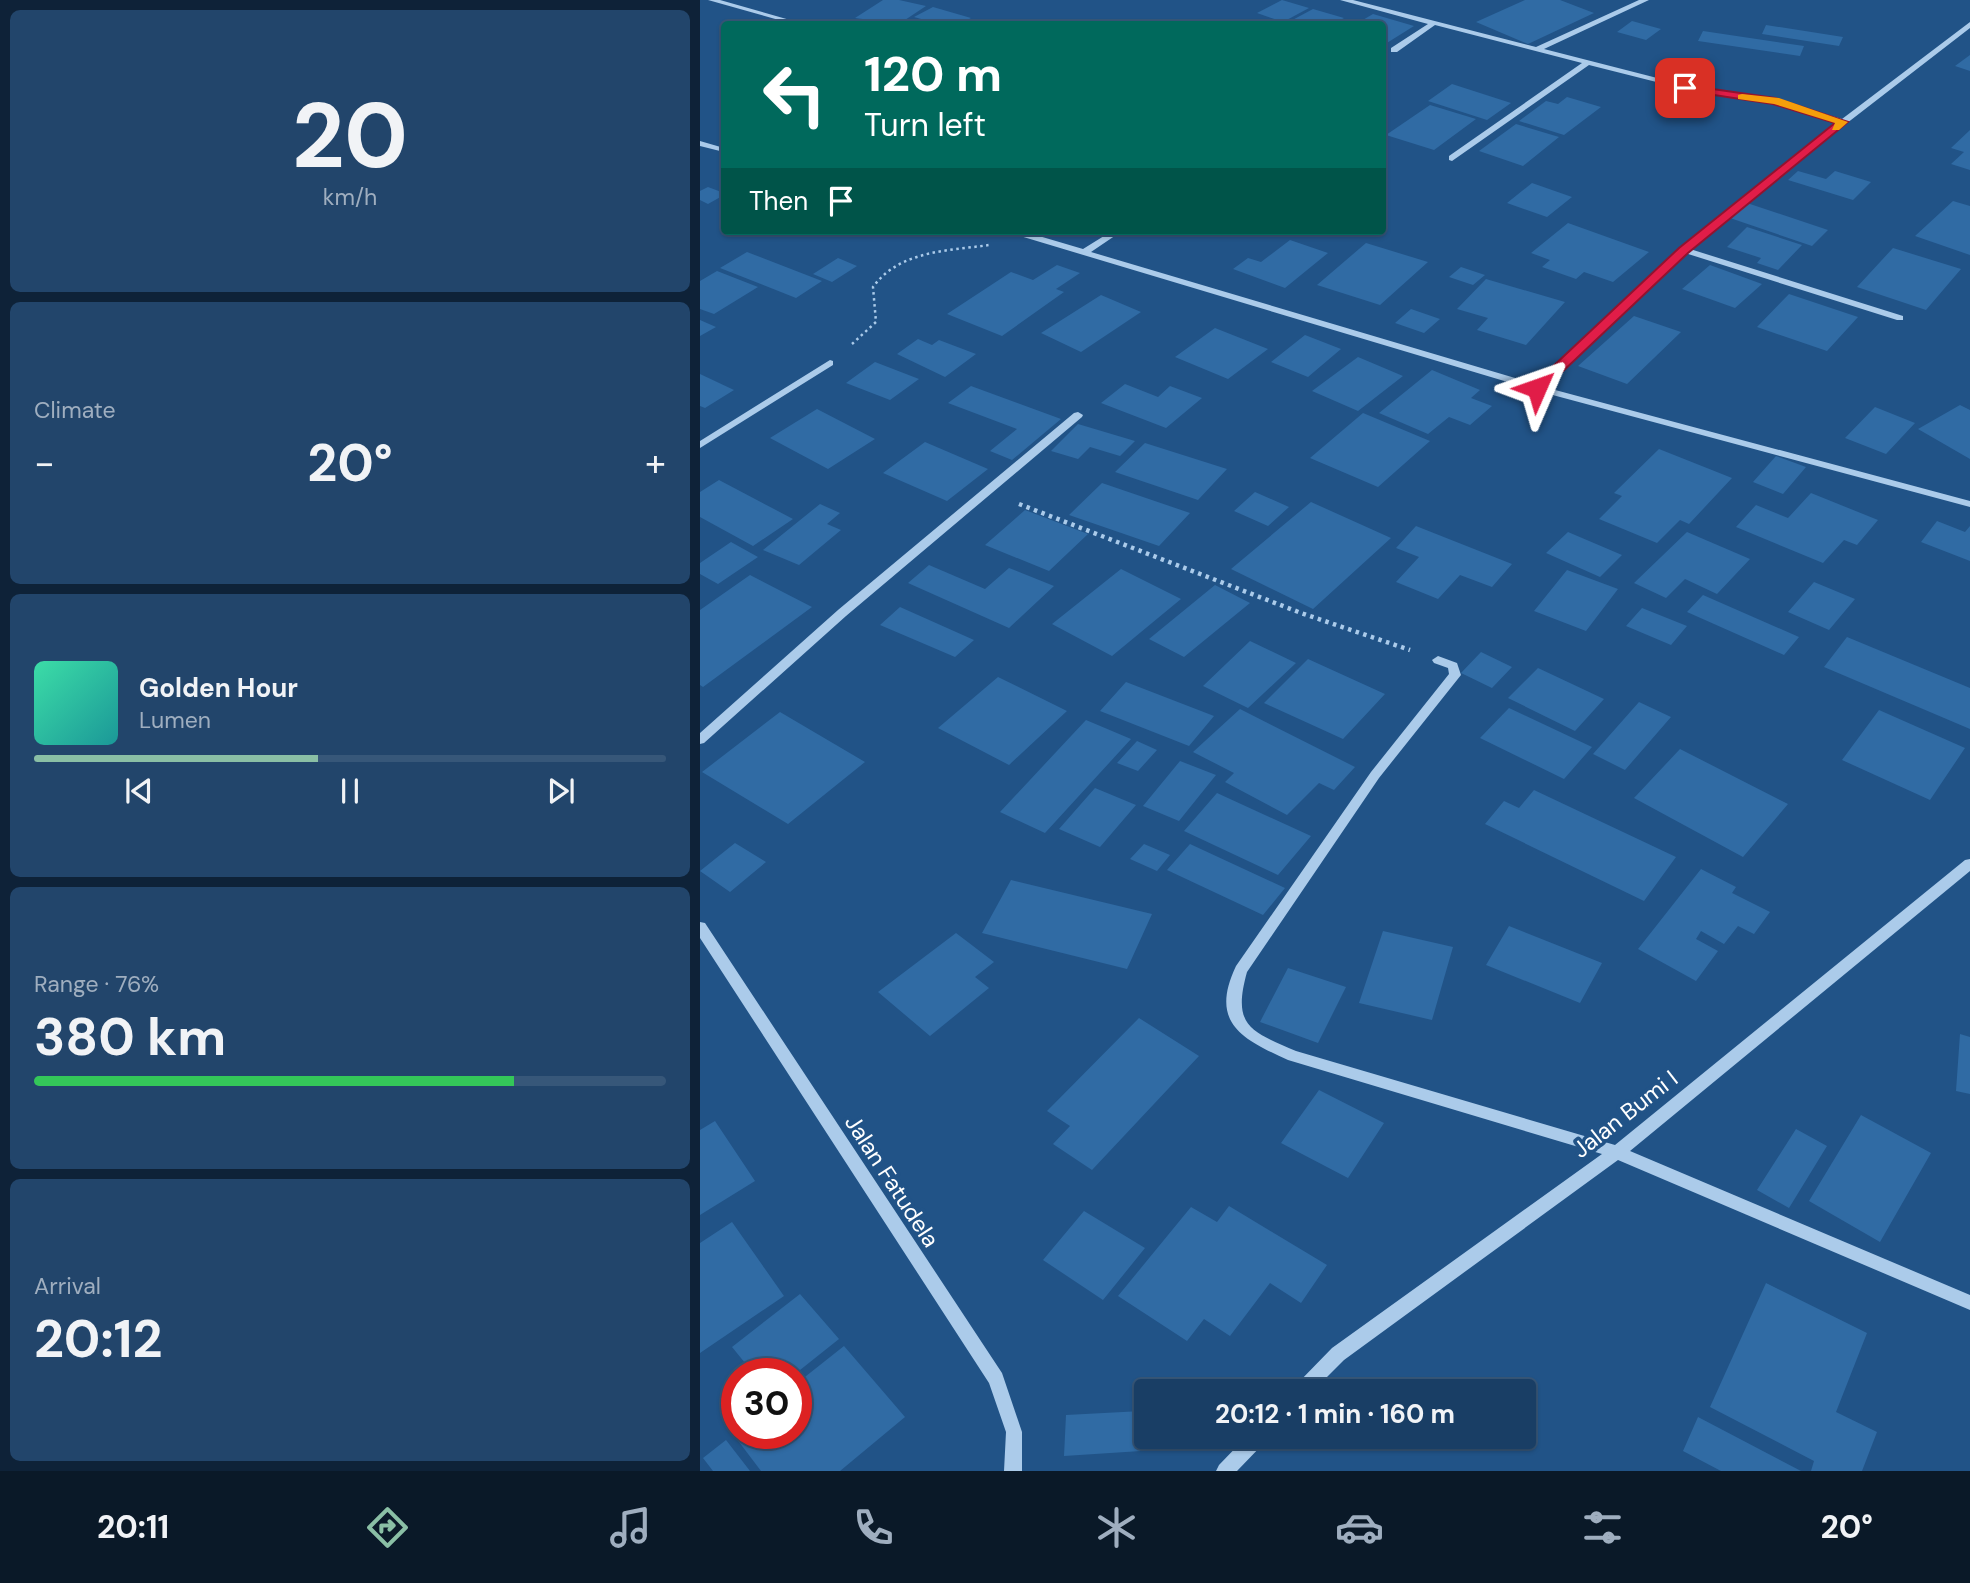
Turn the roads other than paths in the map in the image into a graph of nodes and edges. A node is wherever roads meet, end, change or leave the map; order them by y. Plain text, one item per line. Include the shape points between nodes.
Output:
1 (712, 0) edge
2 (1344, 0) edge
3 (1645, 0) edge
4 (789, 21) edge
5 (1434, 23) junction
6 (1970, 24) edge
7 (1394, 50) dead end
8 (1538, 50) junction
9 (1587, 63) junction
10 (1843, 122) junction
11 (700, 143) edge
12 (721, 149) edge
13 (1452, 158) dead end
14 (1025, 235) edge
15 (1112, 235) edge
16 (1684, 250) junction
17 (1084, 252) junction
18 (1900, 318) dead end
19 (830, 363) road end
20 (1537, 388) junction
21 (1078, 415) dead end
22 (700, 445) edge
23 (1970, 504) edge
24 (1438, 660) road end
25 (700, 740) edge
26 (1970, 864) edge
27 (700, 927) edge
28 (1617, 1152) junction
29 (1970, 1303) edge
30 (1314, 1379) edge
31 (1246, 1449) edge
32 (1013, 1471) edge
33 (1225, 1471) edge

1 - 4 street
2 - 5 street
3 - 8 street
5 - 7 street
5 - 8 street
6 - 10 street
8 - 9 street
9 - 10 street via 1704,92 1775,101
9 - 13 street
10 - 16 street
11 - 12 street
14 - 17 street
15 - 17 street
16 - 18 street
16 - 20 street
17 - 20 street
19 - 22 street
20 - 23 street
21 - 25 street via 842,613
24 - 28 street via 1453,666 1455,675 1367,785 1241,970 1233,1007 1239,1026 1256,1040 1293,1056
26 - 28 street, Jalan Bumi I
27 - 32 street, Jalan Fatudela via 996,1379 1014,1432
28 - 29 street
28 - 30 street, Jalan Bumi I via 1338,1354
31 - 33 street

